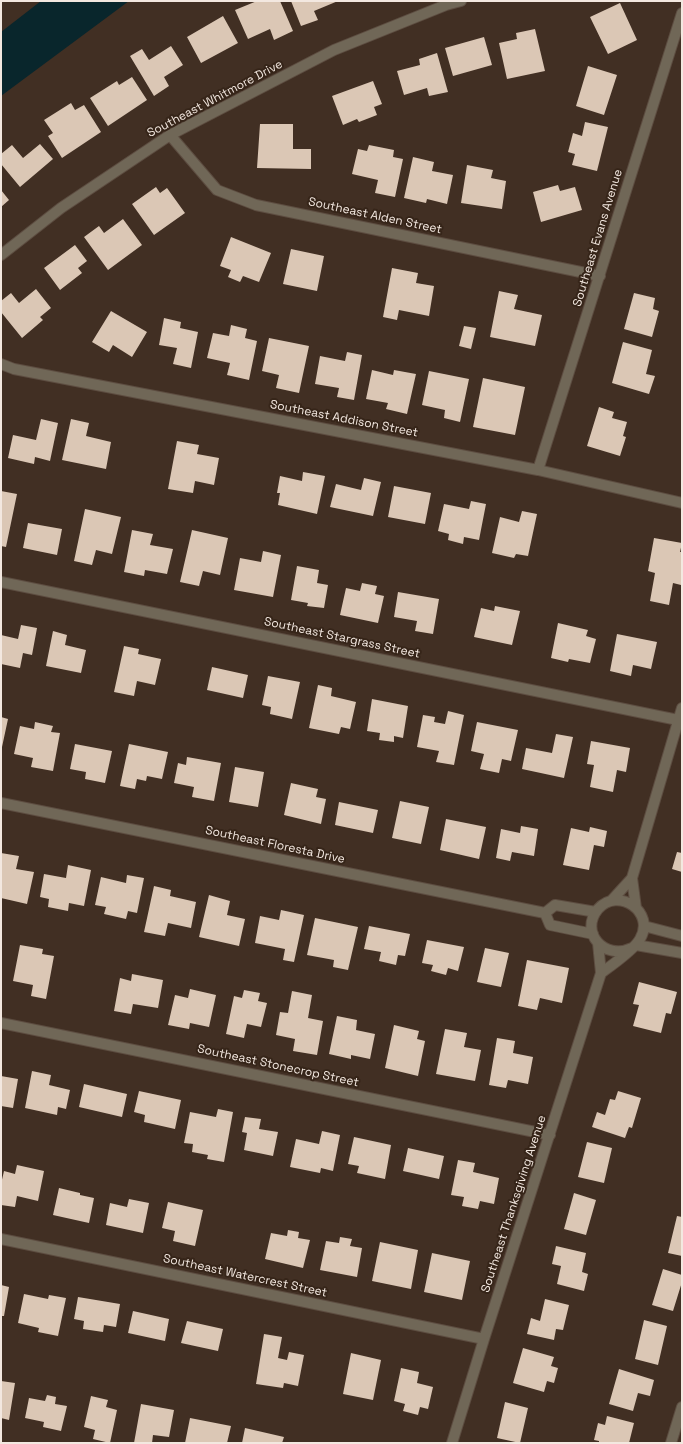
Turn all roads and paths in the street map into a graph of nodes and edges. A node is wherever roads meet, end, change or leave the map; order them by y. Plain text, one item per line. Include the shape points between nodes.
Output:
1 (461, 1) edge
2 (682, 13) edge
3 (170, 135) junction
4 (1, 255) edge
5 (600, 276) junction
6 (1, 364) edge
7 (538, 470) junction
8 (682, 503) edge
9 (1, 582) edge
10 (682, 708) edge
11 (678, 720) junction
12 (1, 802) edge
13 (632, 878) junction
14 (611, 901) junction
15 (636, 908) junction
16 (596, 912) junction
17 (545, 913) junction
18 (644, 926) junction
19 (593, 934) junction
20 (682, 936) edge
21 (598, 943) junction
22 (634, 946) junction
23 (682, 953) edge
24 (601, 974) junction
25 (1, 1023) edge
26 (550, 1135) junction
27 (1, 1239) edge
28 (484, 1339) junction
29 (682, 1408) edge
30 (452, 1443) edge
31 (671, 1443) edge

1 - 3 street, Southeast Whitmore Drive via 334,50
2 - 5 street, Southeast Evans Avenue
3 - 4 street, Southeast Whitmore Drive via 61,208
3 - 5 street, Southeast Alden Street via 217,190 256,205
5 - 7 street, Southeast Evans Avenue
6 - 7 street, Southeast Addison Street via 14,369
7 - 8 street, Southeast Addison Street
9 - 11 street, Southeast Stargrass Street
10 - 11 street
11 - 13 street
12 - 17 street, Southeast Floresta Drive
13 - 14 street
13 - 15 street
14 - 15 street via 626,901
14 - 16 street
15 - 18 street via 642,915
16 - 17 street via 555,905
16 - 19 street via 592,922
17 - 19 street via 550,925
18 - 20 street
18 - 22 street via 641,937
19 - 21 street
21 - 22 street via 604,948 618,952
21 - 24 street, Southeast Thanksgiving Avenue
22 - 23 street
22 - 24 street
24 - 26 street, Southeast Thanksgiving Avenue
25 - 26 street, Southeast Stonecrop Street
26 - 28 street, Southeast Thanksgiving Avenue
27 - 28 street, Southeast Watercrest Street
28 - 30 street, Southeast Thanksgiving Avenue
29 - 31 street

